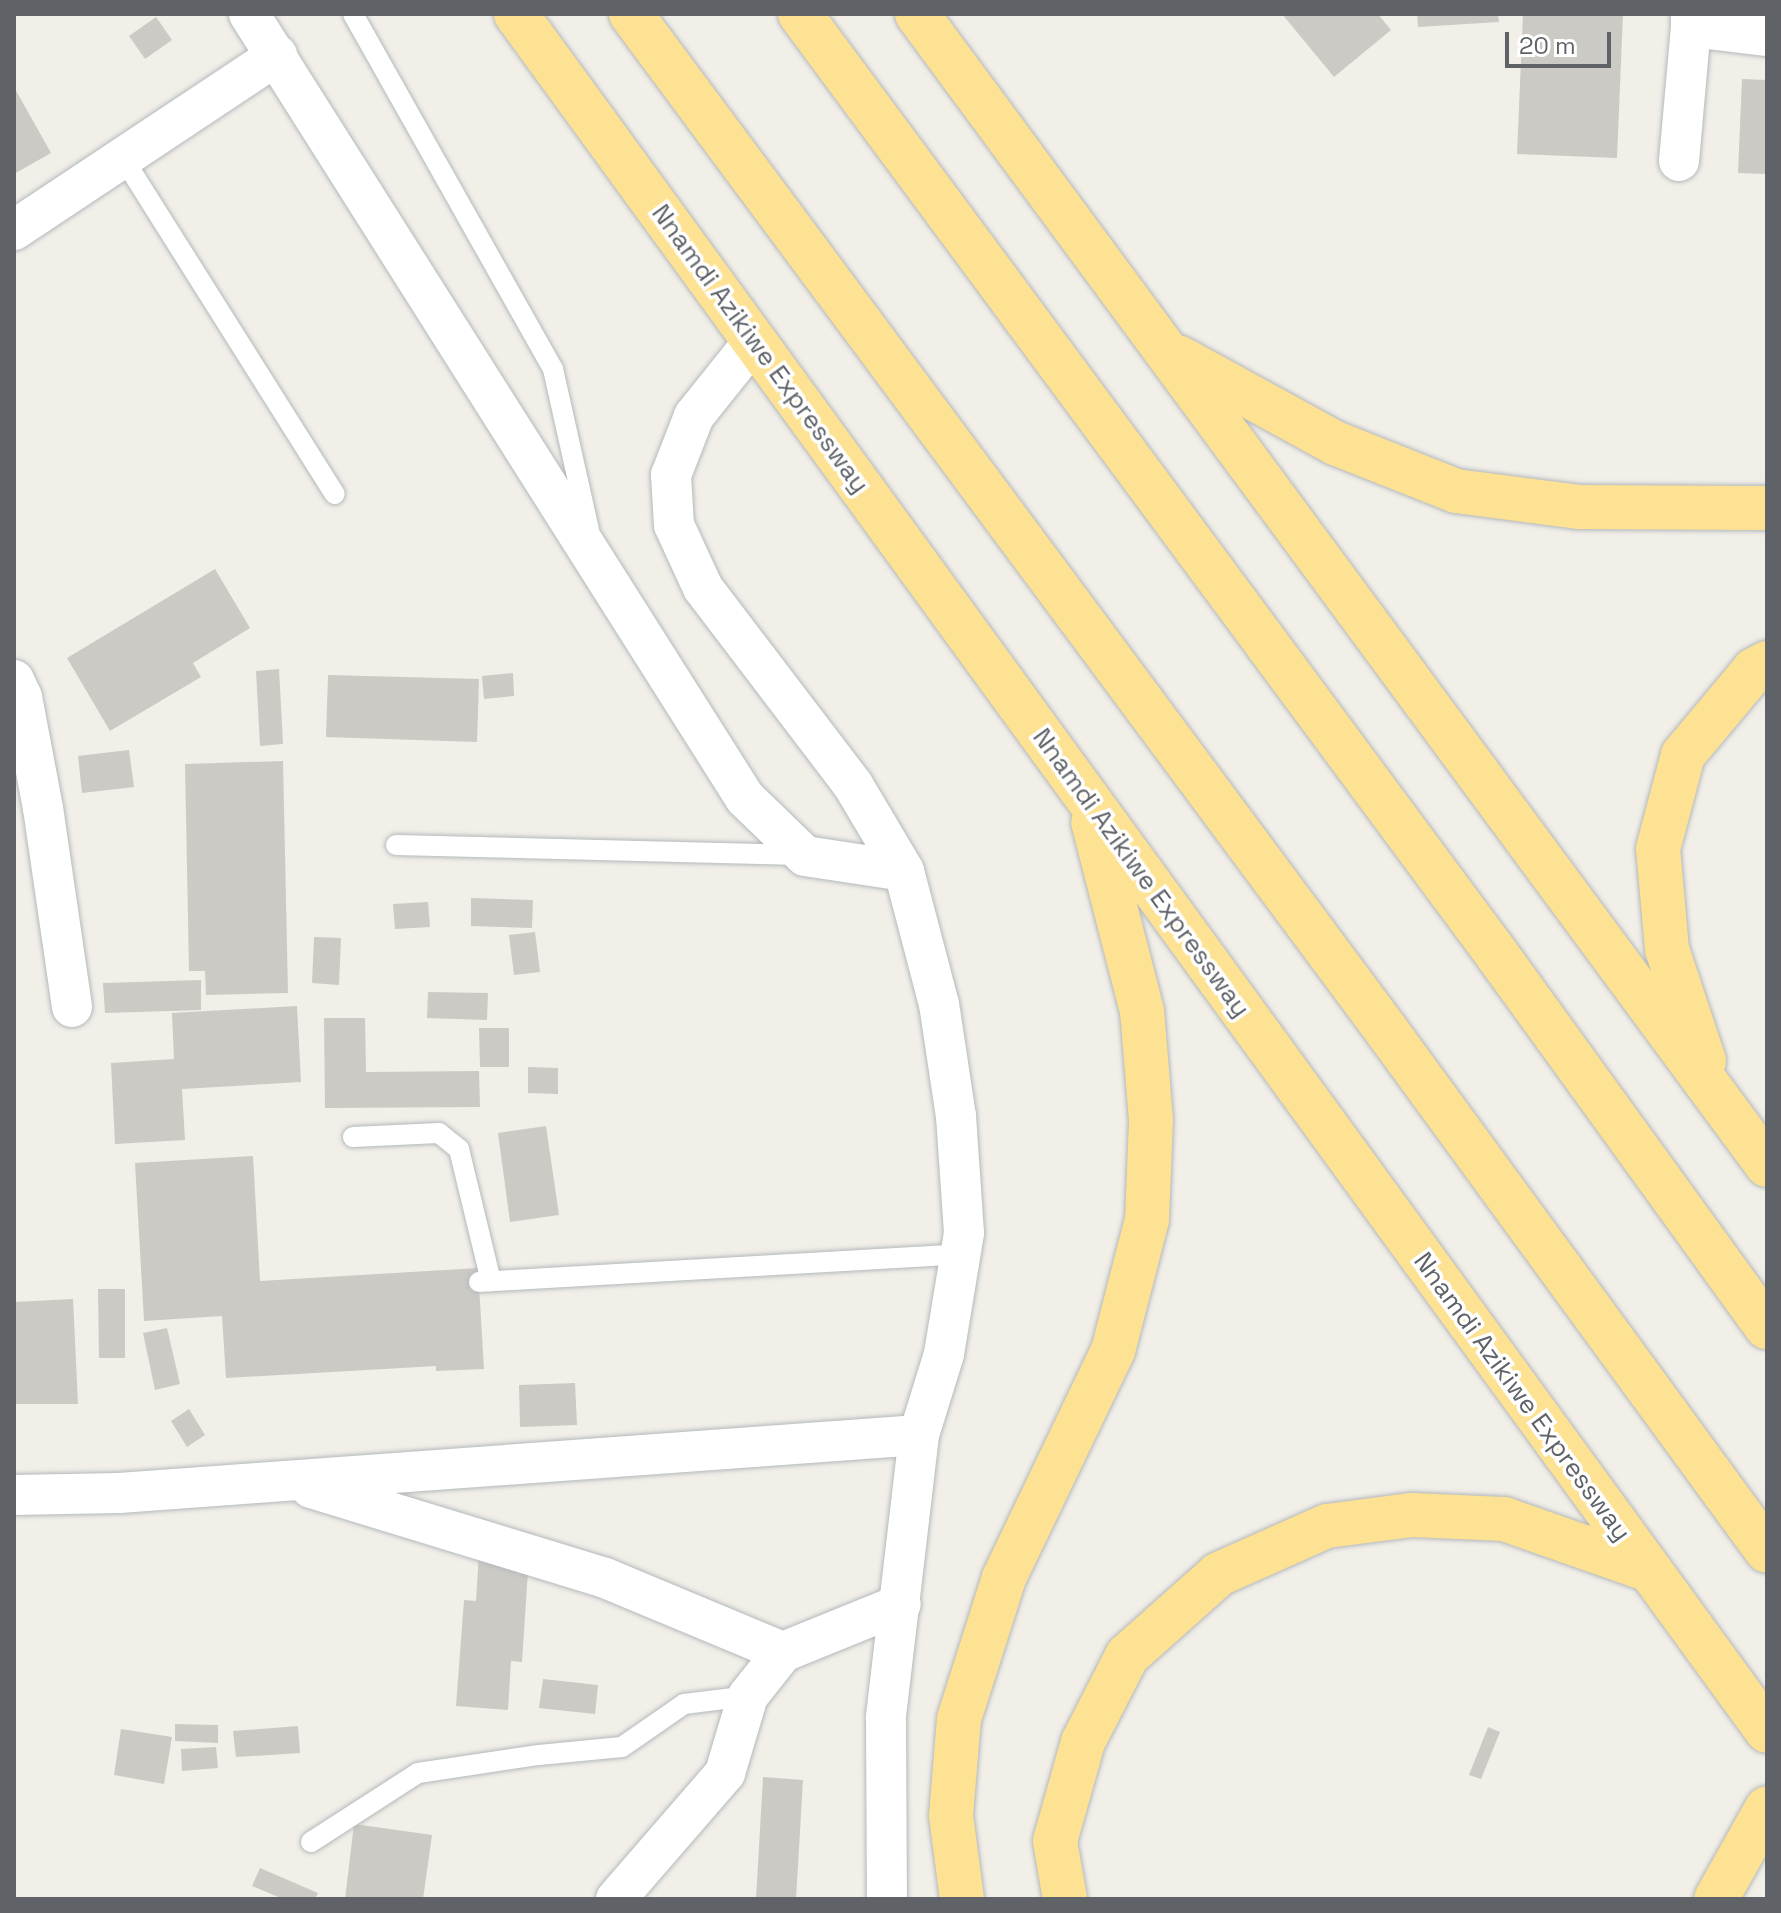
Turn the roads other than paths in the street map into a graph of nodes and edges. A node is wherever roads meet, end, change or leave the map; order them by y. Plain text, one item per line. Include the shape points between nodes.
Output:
1 (249, 14) edge
2 (353, 14) edge
3 (631, 14) edge
4 (800, 14) edge
5 (917, 14) edge
6 (518, 16) edge
7 (1691, 20) edge
8 (1767, 36) edge
9 (277, 55) junction
10 (123, 158) junction
11 (1679, 161) dead end
12 (14, 230) edge
13 (754, 341) junction
14 (1165, 350) junction
15 (335, 494) dead end
16 (1767, 508) edge
17 (599, 572) junction
18 (1767, 663) edge
19 (14, 680) edge
20 (1087, 800) junction
21 (396, 845) dead end
22 (805, 856) junction
23 (904, 871) junction
24 (72, 1007) dead end
25 (1718, 1101) junction
26 (353, 1137) dead end
27 (1767, 1165) edge
28 (960, 1254) junction
29 (1767, 1327) edge
30 (919, 1435) junction
31 (287, 1481) junction
32 (14, 1495) edge
33 (1767, 1551) edge
34 (1647, 1569) junction
35 (901, 1604) junction
36 (783, 1652) junction
37 (748, 1696) junction
38 (1767, 1731) edge
39 (1767, 1808) edge
40 (311, 1842) dead end
41 (1723, 1884) edge
42 (616, 1899) edge
43 (887, 1899) edge
44 (962, 1899) edge
45 (1065, 1899) edge

1 - 9 street
2 - 17 lane via 553,369
3 - 33 highway
4 - 29 highway
5 - 14 highway
6 - 13 highway, Nnamdi Azikiwe Expressway
7 - 8 street
7 - 11 street
9 - 10 street
9 - 17 street
10 - 12 street
10 - 15 lane
13 - 20 highway, Nnamdi Azikiwe Expressway
13 - 23 street via 694,416 671,475 674,525 703,588 853,785
14 - 16 highway via 1335,443 1456,491 1580,507
14 - 25 highway
17 - 22 street via 745,798
18 - 25 highway via 1754,670 1683,755 1658,849 1667,949
19 - 24 street via 22,697 43,808
20 - 34 highway, Nnamdi Azikiwe Expressway
20 - 44 highway via 1142,1011 1151,1120 1147,1220 1113,1351 1004,1578 959,1719 951,1816
21 - 22 lane
22 - 23 street
23 - 28 street via 939,1004 956,1116 964,1233
25 - 27 highway
26 - 28 lane via 439,1133 459,1149 485,1281
28 - 30 street via 944,1354
30 - 31 street
30 - 35 street
31 - 32 street
31 - 36 street via 605,1578
34 - 38 highway, Nnamdi Azikiwe Expressway
34 - 45 highway via 1504,1519 1412,1515 1327,1526 1219,1574 1127,1656 1083,1742 1055,1841
35 - 36 street
35 - 43 street via 886,1718
36 - 37 street
37 - 40 lane via 684,1704 622,1747 418,1773
37 - 42 street via 725,1773
39 - 41 highway

